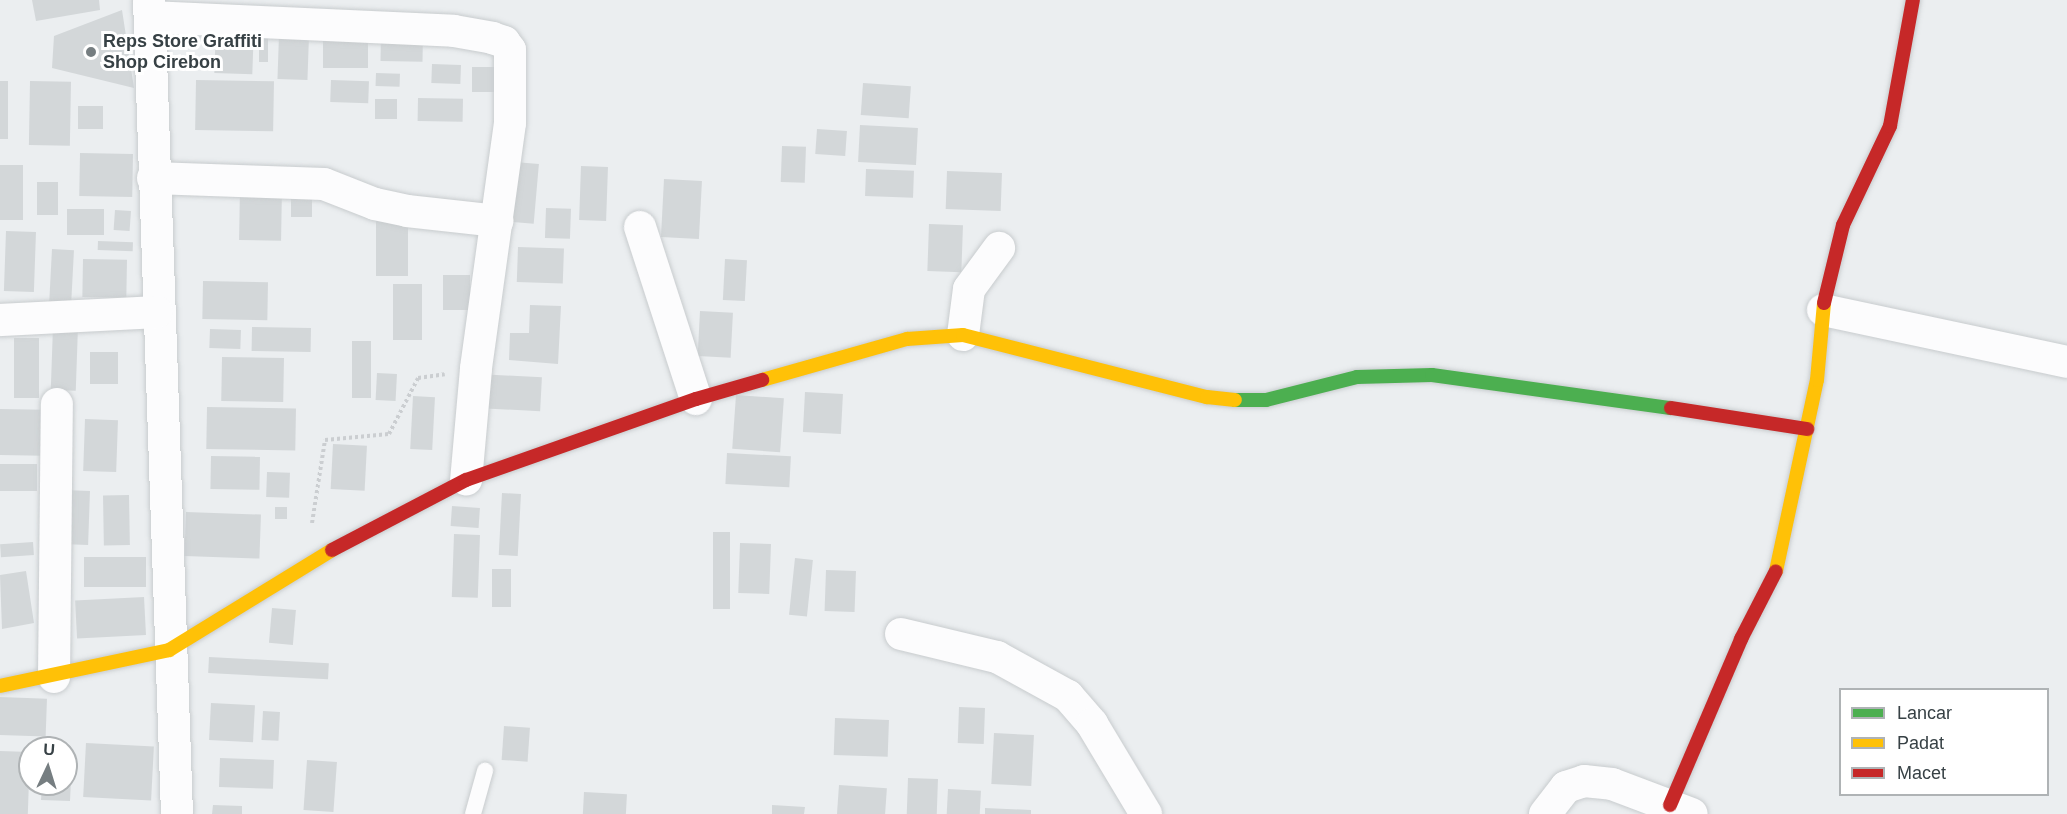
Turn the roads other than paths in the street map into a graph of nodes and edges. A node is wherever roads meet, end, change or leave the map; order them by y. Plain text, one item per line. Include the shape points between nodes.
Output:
1 (1913, 0) edge
2 (149, 8) edge
3 (153, 178) junction
4 (497, 220) junction
5 (640, 227) dead end
6 (999, 248) dead end
7 (1823, 310) junction
8 (157, 312) junction
9 (0, 320) edge
10 (963, 334) junction
11 (2067, 362) edge
12 (696, 399) junction
13 (57, 404) dead end
14 (1808, 429) junction
15 (466, 480) junction
16 (901, 634) dead end
17 (169, 650) junction
18 (54, 677) junction
19 (0, 686) edge
20 (485, 771) dead end
21 (1681, 809) edge
22 (177, 814) edge
23 (473, 814) edge
24 (1146, 814) edge
25 (1545, 814) edge

1 - 7 street via 1890,126 1843,225
2 - 3 street
2 - 4 street via 454,31 504,42 512,58 510,123
3 - 4 street via 316,183 407,211
3 - 8 street
4 - 15 street via 476,369
5 - 12 street
6 - 10 street via 969,289
7 - 11 street
7 - 14 street
8 - 9 street
8 - 17 street
10 - 12 street via 907,339
10 - 14 street via 1207,397 1266,400 1357,377 1432,375 1475,378
12 - 15 street
13 - 18 street
14 - 21 street via 1779,562 1741,639
15 - 17 street via 306,562
16 - 24 street via 997,657 1068,696 1092,723
17 - 18 street
17 - 22 street
18 - 19 street
20 - 23 lane
21 - 25 street via 1612,784 1584,781 1566,787

